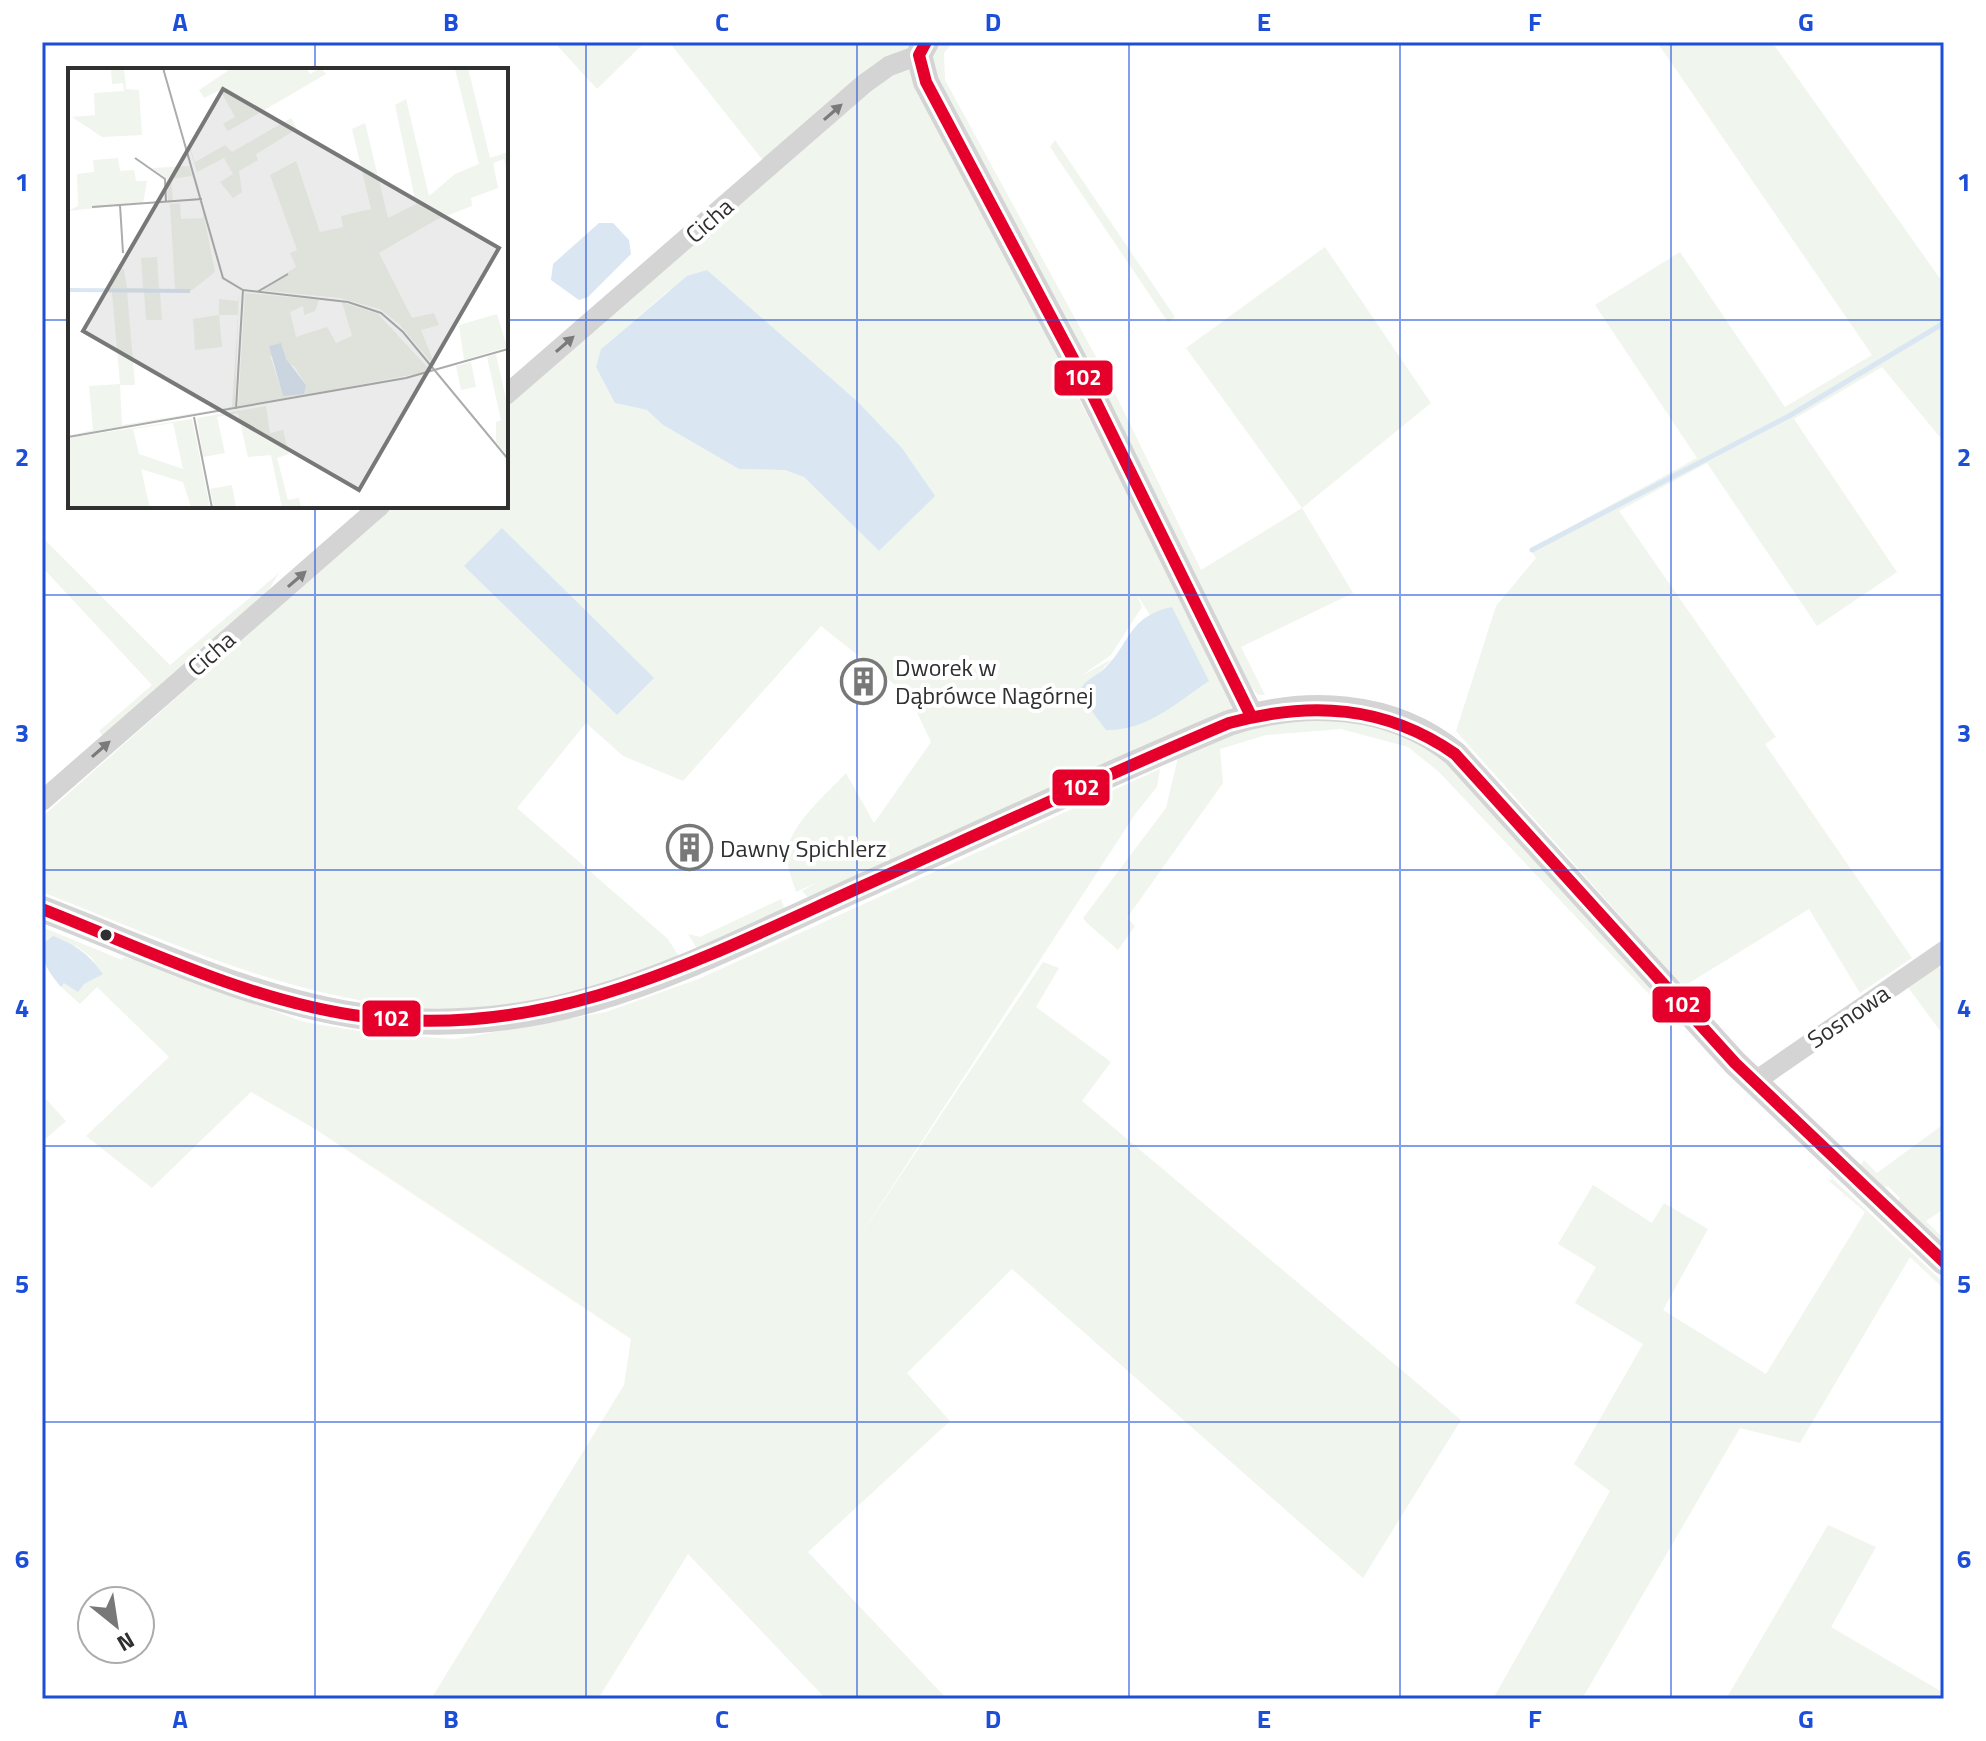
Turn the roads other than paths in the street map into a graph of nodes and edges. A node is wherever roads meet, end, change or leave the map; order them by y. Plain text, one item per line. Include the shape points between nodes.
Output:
1 (922, 49) edge
2 (508, 393) edge
3 (378, 508) edge
4 (1251, 716) junction
5 (42, 801) edge
6 (42, 909) edge
7 (1944, 951) edge
8 (1754, 1082) junction
9 (1944, 1262) edge

2 -> 1 street, Cicha via 864,84
1 - 4 street via 926,82 1094,398
5 -> 3 street, Cicha
4 - 6 street via 681,969 541,1014 432,1022 328,1009 239,983
4 - 8 street via 1304,708 1375,714 1438,741
7 - 8 street, Sosnowa
8 - 9 street

